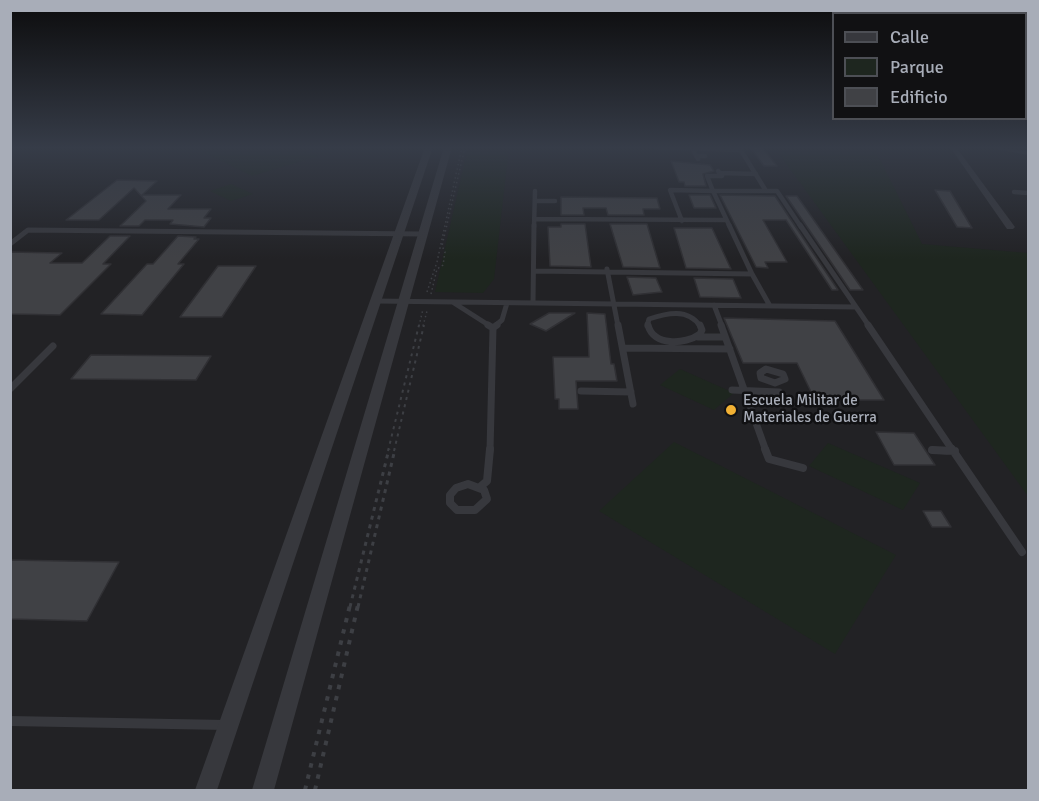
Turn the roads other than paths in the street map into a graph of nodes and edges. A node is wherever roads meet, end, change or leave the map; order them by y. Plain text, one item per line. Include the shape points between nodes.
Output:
1 (416, 184) edge
2 (437, 184) edge
3 (710, 184) edge
4 (762, 184) edge
5 (980, 184) edge
6 (535, 191) dead end
7 (713, 191) junction
8 (766, 191) junction
9 (1014, 192) dead end
10 (1029, 193) edge
11 (535, 201) junction
12 (555, 201) dead end
13 (622, 210) dead end
14 (535, 219) junction
15 (624, 219) junction
16 (682, 220) junction
17 (725, 220) junction
18 (1010, 227) dead end
19 (399, 234) junction
20 (423, 234) junction
21 (10, 244) edge
22 (535, 271) junction
23 (608, 271) junction
24 (752, 274) junction
25 (376, 301) junction
26 (404, 302) junction
27 (452, 302) junction
28 (507, 303) junction
29 (533, 303) junction
30 (615, 304) junction
31 (650, 304) junction
32 (714, 305) junction
33 (770, 306) junction
34 (855, 307) junction
35 (653, 316) junction
36 (493, 328) junction
37 (698, 337) junction
38 (725, 337) junction
39 (53, 346) dead end
40 (623, 348) junction
41 (730, 349) junction
42 (775, 383) dead end
43 (10, 389) edge
44 (732, 390) dead end
45 (581, 391) dead end
46 (746, 391) junction
47 (631, 392) junction
48 (779, 392) junction
49 (782, 400) dead end
50 (633, 404) dead end
51 (932, 450) dead end
52 (955, 451) junction
53 (802, 468) dead end
54 (480, 487) junction
55 (1022, 552) dead end
56 (10, 721) edge
57 (229, 726) junction
58 (206, 790) edge
59 (263, 790) edge

1 - 19 street
2 - 20 street
3 - 7 lane
4 - 8 lane
5 - 18 street
6 - 11 lane
7 - 8 lane
7 - 16 lane via 670,190
7 - 17 lane
8 - 34 lane via 777,191
9 - 10 lane
11 - 12 lane
11 - 14 lane
13 - 15 lane
14 - 15 lane
14 - 22 lane
15 - 16 lane
16 - 17 lane
17 - 24 lane
19 - 20 lane
19 - 21 lane via 28,230
19 - 25 street
20 - 26 street
22 - 23 lane
22 - 29 lane
23 - 24 lane
23 - 30 lane
24 - 33 lane
25 - 26 lane
25 - 57 street
26 - 27 lane
26 - 59 street
27 - 28 lane
27 - 36 lane
28 - 29 lane
28 - 36 lane via 502,320
29 - 30 lane
30 - 31 lane
30 - 40 lane
31 - 32 lane
31 - 35 lane
32 - 33 lane
32 - 38 lane
33 - 34 lane
34 - 52 lane
35 - 37 lane via 668,312 692,317 701,326
35 - 37 lane via 647,327 656,336 681,342
36 - 54 lane via 489,472
37 - 38 lane
38 - 41 lane
39 - 43 lane
40 - 41 lane
40 - 47 lane
41 - 46 lane
42 - 48 lane
44 - 46 lane
45 - 47 lane
46 - 48 lane
46 - 53 lane via 769,459
47 - 50 lane
48 - 49 lane
51 - 52 lane
52 - 55 lane
54 - 54 lane via 468,484 456,488 450,503 463,511 480,508 487,495
56 - 57 lane
57 - 58 street

